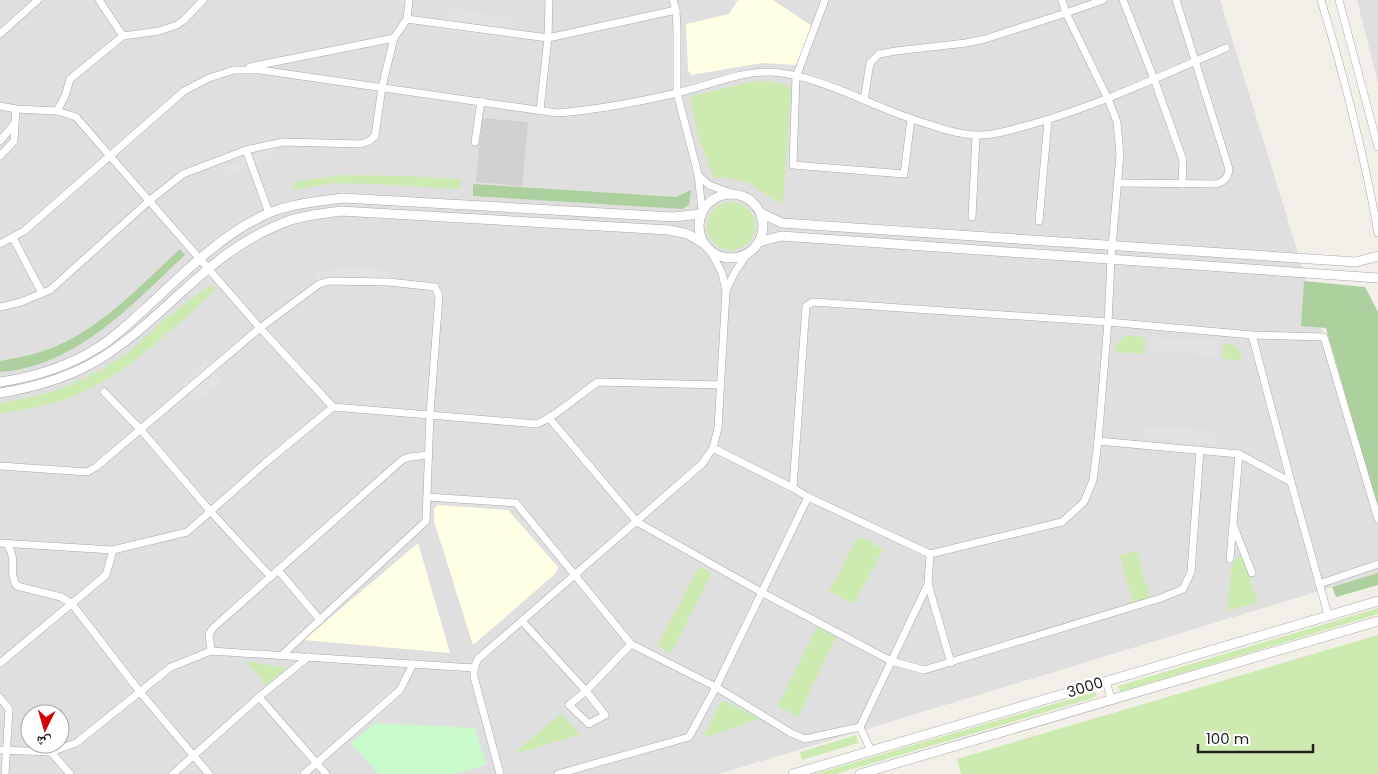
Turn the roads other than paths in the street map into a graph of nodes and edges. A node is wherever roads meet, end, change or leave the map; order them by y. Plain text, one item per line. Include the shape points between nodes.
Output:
1 (38, 0) edge
2 (99, 0) edge
3 (203, 0) edge
4 (409, 0) edge
5 (548, 0) edge
6 (673, 0) edge
7 (825, 0) edge
8 (1062, 0) edge
9 (1103, 0) edge
10 (1123, 0) edge
11 (1176, 0) edge
12 (1320, 0) edge
13 (1339, 0) edge
14 (676, 10) junction
15 (1066, 14) junction
16 (407, 19) junction
17 (0, 34) edge
18 (123, 36) junction
19 (394, 38) junction
20 (548, 38) junction
21 (1226, 48) dead end
22 (1196, 61) junction
23 (234, 70) junction
24 (796, 77) junction
25 (1154, 79) junction
26 (382, 87) junction
27 (677, 93) junction
28 (1108, 99) junction
29 (864, 100) junction
30 (481, 101) junction
31 (0, 106) edge
32 (16, 109) junction
33 (540, 110) junction
34 (57, 111) junction
35 (911, 119) junction
36 (1048, 120) junction
37 (16, 122) junction
38 (976, 136) junction
39 (0, 141) edge
40 (475, 142) dead end
41 (1378, 147) edge
42 (246, 150) junction
43 (0, 156) edge
44 (110, 156) junction
45 (698, 174) junction
46 (1118, 183) junction
47 (1182, 184) junction
48 (731, 193) junction
49 (149, 201) junction
50 (414, 203) junction
51 (701, 212) junction
52 (269, 213) junction
53 (761, 213) junction
54 (414, 216) junction
55 (972, 217) dead end
56 (1039, 221) dead end
57 (1378, 233) edge
58 (12, 238) junction
59 (759, 242) junction
60 (0, 244) edge
61 (704, 244) junction
62 (1112, 245) junction
63 (711, 252) junction
64 (747, 254) junction
65 (1378, 256) edge
66 (199, 258) junction
67 (1111, 258) junction
68 (208, 268) junction
69 (1378, 278) edge
70 (726, 291) junction
71 (42, 293) junction
72 (0, 307) edge
73 (1108, 322) junction
74 (260, 328) junction
75 (1252, 335) junction
76 (0, 382) edge
77 (721, 385) junction
78 (104, 392) dead end
79 (0, 393) edge
80 (333, 408) junction
81 (430, 414) junction
82 (550, 418) junction
83 (141, 430) junction
84 (1098, 441) junction
85 (713, 448) junction
86 (1200, 450) junction
87 (1239, 454) junction
88 (429, 455) junction
89 (0, 466) edge
90 (1291, 482) junction
91 (793, 488) junction
92 (427, 497) junction
93 (808, 498) junction
94 (210, 512) junction
95 (1378, 519) edge
96 (637, 522) junction
97 (1233, 523) junction
98 (3, 543) edge
99 (112, 550) junction
100 (930, 554) junction
101 (1230, 559) dead end
102 (1378, 564) edge
103 (278, 570) junction
104 (1252, 573) dead end
105 (574, 576) junction
106 (271, 577) junction
107 (928, 584) junction
108 (1319, 584) junction
109 (761, 592) junction
110 (1378, 600) edge
111 (72, 604) junction
112 (1328, 615) junction
113 (320, 620) junction
114 (522, 621) junction
115 (1378, 621) edge
116 (631, 644) junction
117 (211, 651) junction
118 (282, 655) junction
119 (308, 657) junction
120 (892, 661) junction
121 (0, 663) edge
122 (951, 663) junction
123 (414, 664) junction
124 (474, 668) junction
125 (1106, 681) junction
126 (716, 687) junction
127 (586, 691) junction
128 (140, 692) junction
129 (259, 697) junction
130 (0, 698) edge
131 (1111, 700) junction
132 (860, 727) junction
133 (70, 745) edge
134 (3, 750) edge
135 (20, 751) edge
136 (871, 751) junction
137 (53, 754) edge
138 (194, 756) junction
139 (316, 763) junction
140 (5, 774) edge
141 (70, 774) edge
142 (173, 774) edge
143 (209, 774) edge
144 (304, 774) edge
145 (326, 774) edge
146 (500, 774) edge
147 (558, 774) edge
148 (792, 774) edge
149 (860, 774) edge

1 - 17 street
2 - 18 street
3 - 18 street via 176,25
4 - 16 street
5 - 20 street
6 - 14 street
7 - 24 street
8 - 15 street
9 - 15 street
10 - 25 street
11 - 22 street
12 - 57 street via 1337,56
13 - 41 street
14 - 20 street
14 - 27 street
15 - 28 street
15 - 29 street via 966,43 879,54 870,63
16 - 19 street
16 - 20 street
18 - 34 street via 70,79
19 - 23 street
19 - 26 street
20 - 33 street
21 - 22 street
22 - 25 street
22 - 47 street via 1229,169 1224,182
23 - 26 street via 260,70
23 - 44 street via 184,91
24 - 27 street via 773,72 749,73
24 - 29 street
24 - 35 street via 793,165 904,174
25 - 28 street
25 - 47 street via 1183,160
26 - 30 street
26 - 42 street via 374,136 369,142 283,142
27 - 33 street via 586,111 558,113
27 - 45 street
28 - 36 street
28 - 46 street via 1117,122
29 - 35 street
30 - 33 street
30 - 40 street
31 - 32 street
32 - 34 street
32 - 37 street
34 - 44 street via 76,117
35 - 38 street
36 - 38 street
36 - 56 street
37 - 39 street
37 - 43 street via 14,141
38 - 55 street
42 - 49 street via 183,174
42 - 52 street
44 - 49 street
44 - 58 street
45 - 48 street via 709,185
45 - 51 street
46 - 47 street
46 - 62 street
48 - 51 street via 714,198
48 - 53 street via 749,199
49 - 66 street
49 - 71 street via 50,290
50 - 51 street via 673,218
50 - 52 street via 343,198
50 - 54 street
51 - 61 street via 698,229
52 - 66 street
53 - 59 street via 763,223
53 - 62 street via 782,223
54 - 61 street via 669,230 688,234
54 - 68 street via 340,211 289,221 228,252
58 - 60 street
58 - 71 street
59 - 64 street
59 - 67 street via 782,236
61 - 63 street
62 - 65 street via 1356,262
62 - 67 street
63 - 64 street via 728,258
63 - 70 street via 722,273
64 - 70 street
66 - 68 street
66 - 76 street via 100,346 47,372
67 - 69 street
67 - 73 street
68 - 74 street
68 - 79 street via 106,355 81,370 51,381
70 - 77 street
71 - 72 street
73 - 75 street
73 - 84 street
73 - 91 street via 813,302 806,306
74 - 80 street
74 - 81 street via 316,286 329,281 435,287 439,296
74 - 83 street
75 - 90 street
75 - 95 street via 1324,337
77 - 82 street via 598,382
77 - 85 street
78 - 83 street
80 - 81 street
80 - 94 street
81 - 82 street via 537,424
81 - 88 street
82 - 96 street
83 - 89 street via 87,472
83 - 94 street
84 - 86 street
84 - 100 street via 1094,480 1084,502 1062,522
85 - 91 street
85 - 96 street via 702,464
86 - 87 street
86 - 122 street via 1191,572 1183,589
87 - 90 street
87 - 97 street
88 - 92 street
88 - 103 street via 402,460
90 - 108 street
91 - 93 street
92 - 105 street via 516,503
92 - 113 street via 426,521
93 - 100 street
93 - 109 street
94 - 99 street via 187,532
94 - 106 street
96 - 105 street
96 - 109 street
97 - 101 street
97 - 104 street
98 - 99 street
98 - 111 street via 13,553 12,579 17,586 61,597
99 - 111 street via 106,575
100 - 107 street
102 - 108 street
103 - 106 street
103 - 113 street
105 - 114 street
105 - 116 street
106 - 117 street via 213,628 209,634
107 - 120 street
107 - 122 street
108 - 112 street
109 - 120 street
109 - 126 street
110 - 112 street, 3000
111 - 121 street
111 - 128 street
112 - 125 street, 3000
113 - 118 street
114 - 124 street via 482,656
114 - 127 street
115 - 131 street, 3000
116 - 126 street
116 - 127 street
117 - 118 street
117 - 128 street via 171,667
118 - 119 street
119 - 123 street
119 - 129 street
120 - 122 street via 924,670
120 - 132 street
123 - 124 street
123 - 139 street via 400,690
124 - 146 street
125 - 131 street, 3000
125 - 136 street, 3000
126 - 132 street via 805,739
126 - 147 street via 689,737
127 - 127 street via 569,705 589,724 605,715
128 - 133 street
128 - 138 street
129 - 138 street
129 - 139 street
130 - 134 street via 9,708
131 - 149 street, 3000
132 - 136 street
134 - 135 street
134 - 140 street
136 - 148 street, 3000
137 - 141 street
138 - 142 street
138 - 143 street
139 - 144 street
139 - 145 street

